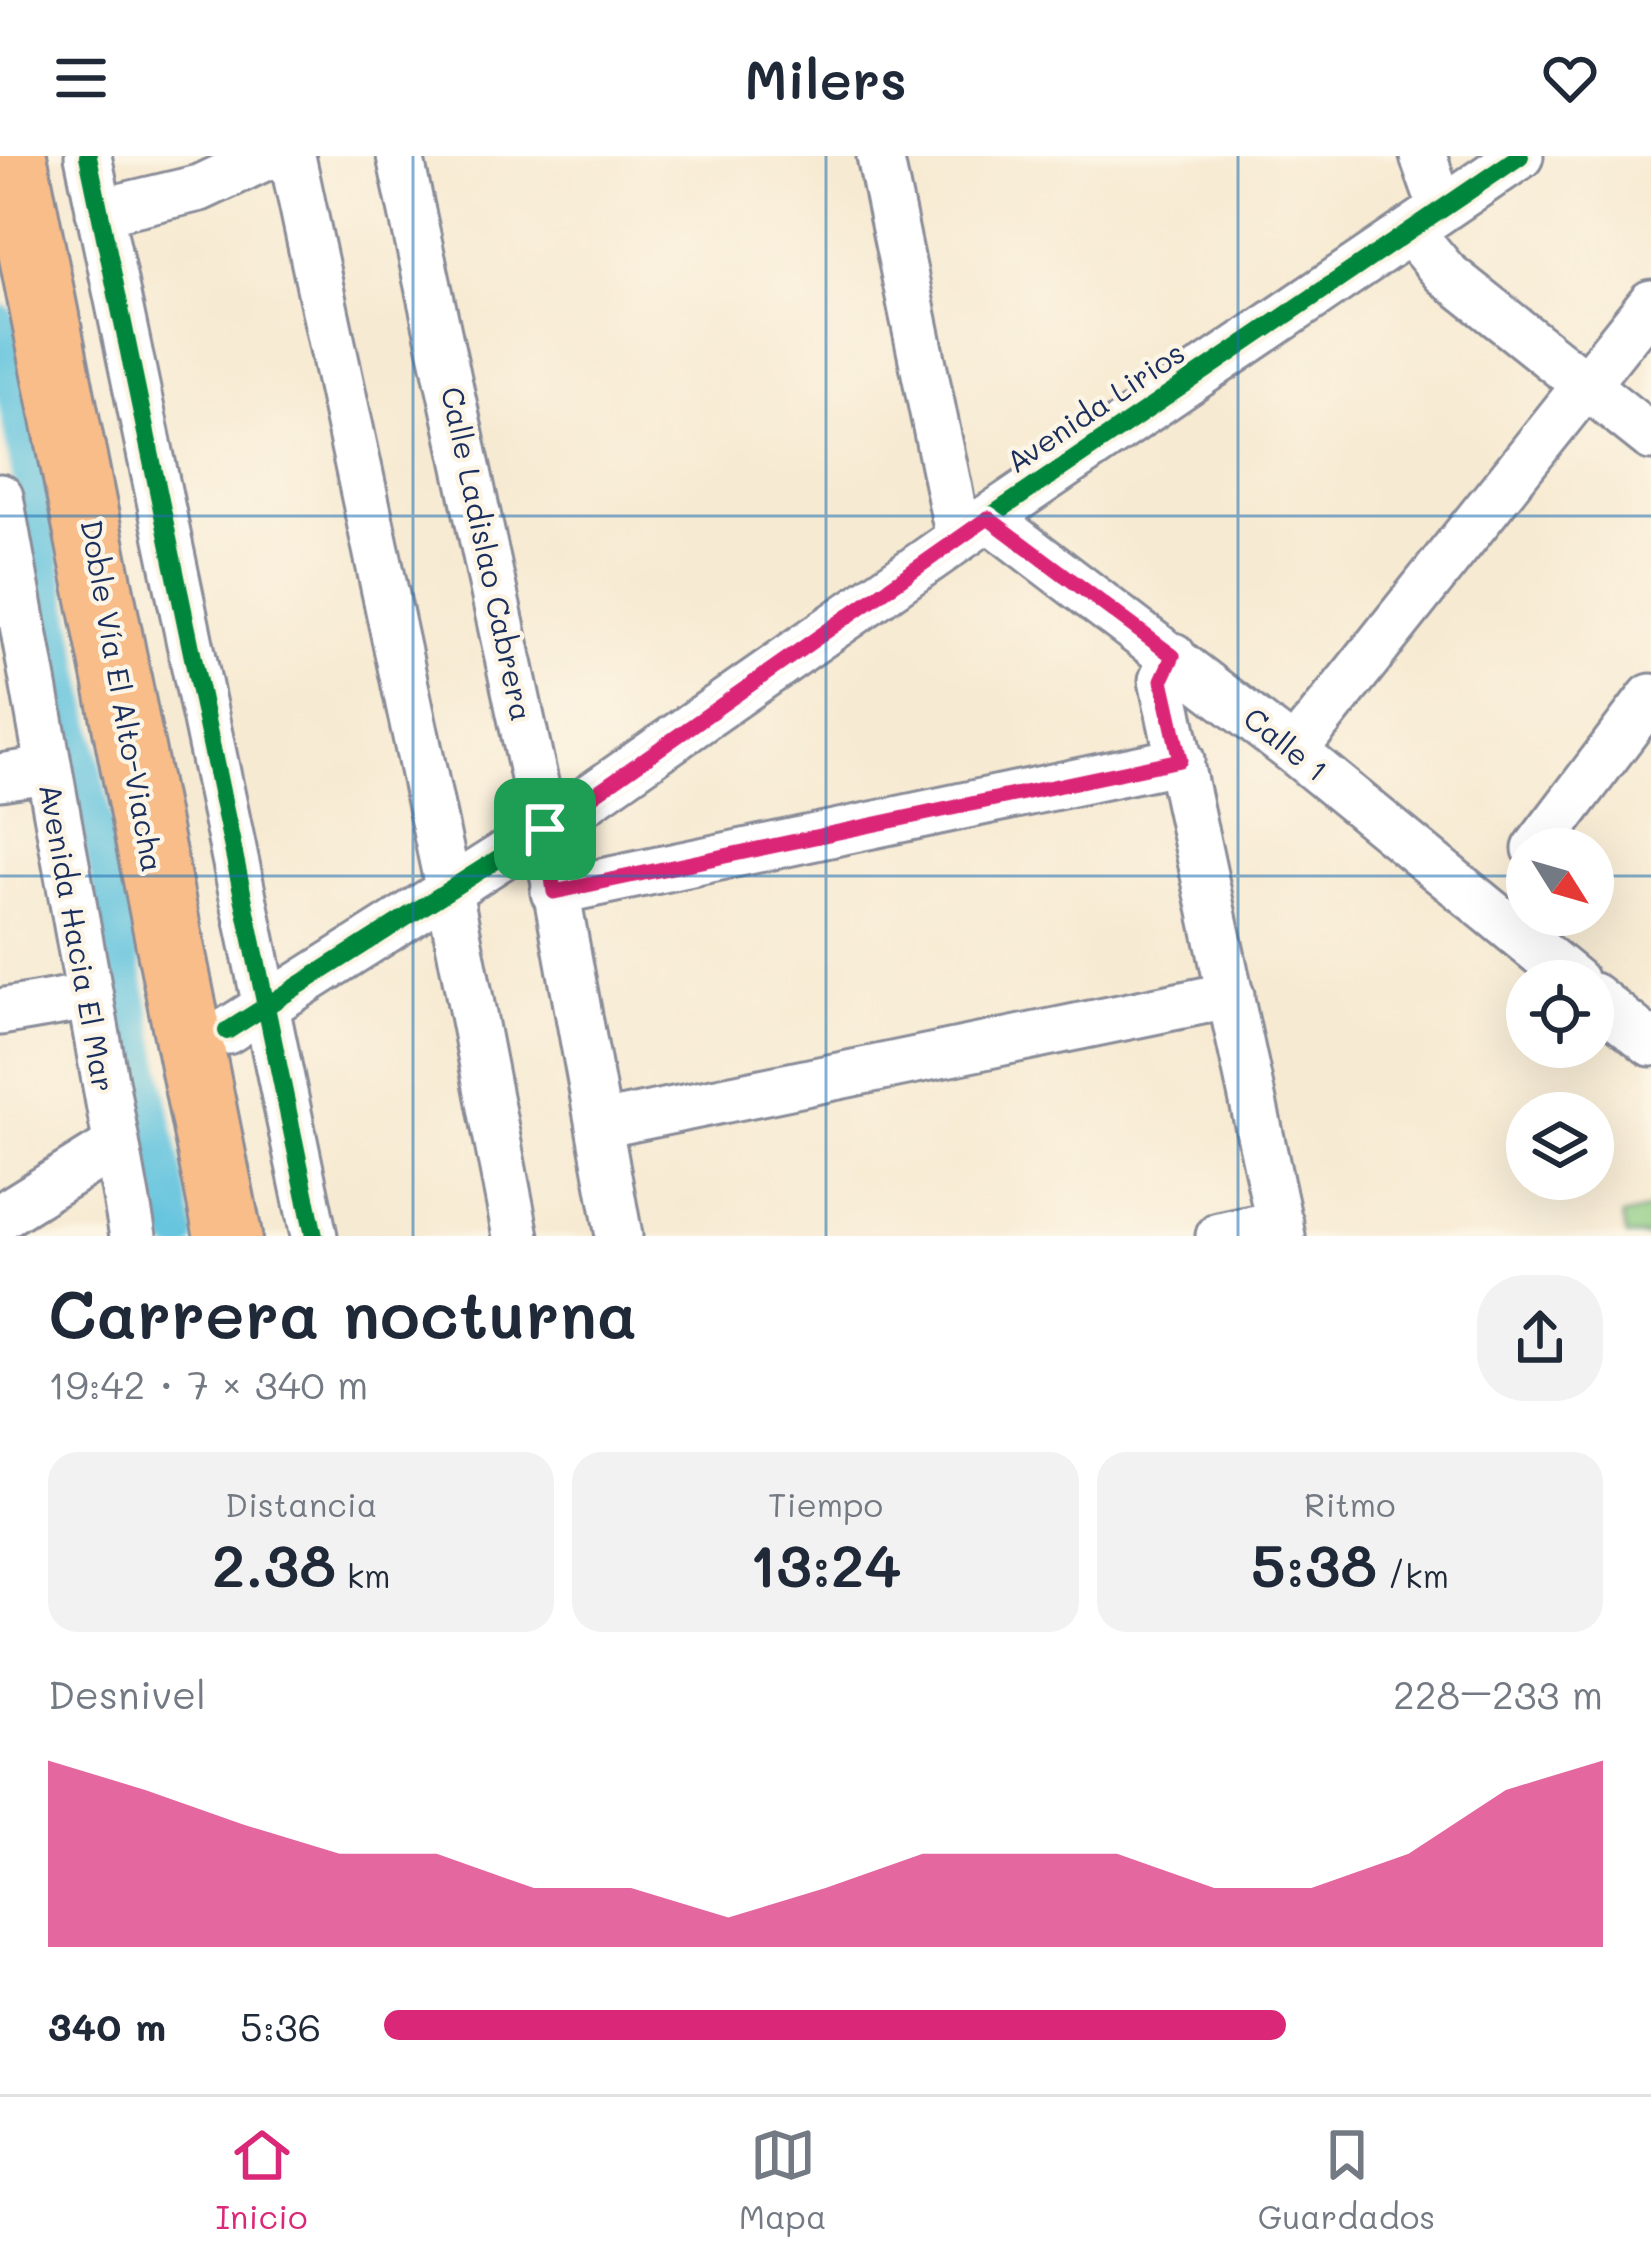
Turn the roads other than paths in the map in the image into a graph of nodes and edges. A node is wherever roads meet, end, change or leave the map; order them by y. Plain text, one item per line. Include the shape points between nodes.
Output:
1 (13, 156) edge
2 (54, 156) edge
3 (88, 156) edge
4 (268, 156) edge
5 (292, 156) edge
6 (400, 156) edge
7 (1423, 156) edge
8 (1520, 156) edge
9 (893, 158) edge
10 (1447, 205) junction
11 (99, 212) junction
12 (1409, 231) junction
13 (1651, 302) edge
14 (1585, 384) junction
15 (1651, 437) edge
16 (3, 525) edge
17 (974, 528) junction
18 (1173, 656) junction
19 (1651, 697) edge
20 (1294, 751) junction
21 (1180, 760) junction
22 (46, 770) junction
23 (0, 777) edge
24 (1552, 828) edge
25 (545, 829) junction
26 (1506, 889) edge
27 (449, 891) junction
28 (554, 892) junction
29 (1490, 911) junction
30 (1550, 960) edge
31 (1231, 994) junction
32 (88, 997) junction
33 (0, 1012) edge
34 (1614, 1013) edge
35 (245, 1018) junction
36 (1651, 1043) edge
37 (601, 1125) junction
38 (114, 1146) junction
39 (0, 1217) edge
40 (1281, 1230) edge
41 (134, 1236) edge
42 (228, 1236) edge
43 (268, 1236) edge
44 (314, 1236) edge
45 (516, 1236) edge
46 (619, 1236) edge
47 (1219, 1236) edge

1 - 42 highway, Doble Vía El Alto-Viacha
2 - 35 highway, Doble Vía El Alto-Viacha
3 - 11 street
4 - 11 street via 200,188
5 - 27 street
6 - 25 street, Calle Ladislao Cabrera
7 - 10 street
8 - 10 street, Avenida Lirios
9 - 17 street
10 - 12 street, Avenida Lirios
11 - 35 street
12 - 14 street via 1445,273
12 - 17 street, Avenida Lirios
13 - 14 street
14 - 15 street
14 - 20 street
16 - 22 street, Avenida Hacia El Mar
17 - 18 street, Calle 1
17 - 25 street, Avenida Lirios
18 - 20 street, Calle 1
18 - 21 street via 1162,680
19 - 24 street
20 - 29 street, Calle 1
21 - 28 street
21 - 31 street
22 - 23 street
22 - 32 street, Avenida Hacia El Mar
25 - 27 street, Avenida Lirios
25 - 28 street, Calle Ladislao Cabrera
26 - 29 street
27 - 35 street, Avenida Lirios
27 - 45 street
28 - 37 street, Calle Ladislao Cabrera
29 - 30 street, Calle 1
31 - 37 street
31 - 40 street
32 - 33 street
32 - 38 street, Avenida Hacia El Mar
34 - 36 street
35 - 43 highway, Doble Vía El Alto-Viacha
35 - 44 street
37 - 46 street, Calle Ladislao Cabrera
38 - 39 street
38 - 41 street, Avenida Hacia El Mar
40 - 47 street

